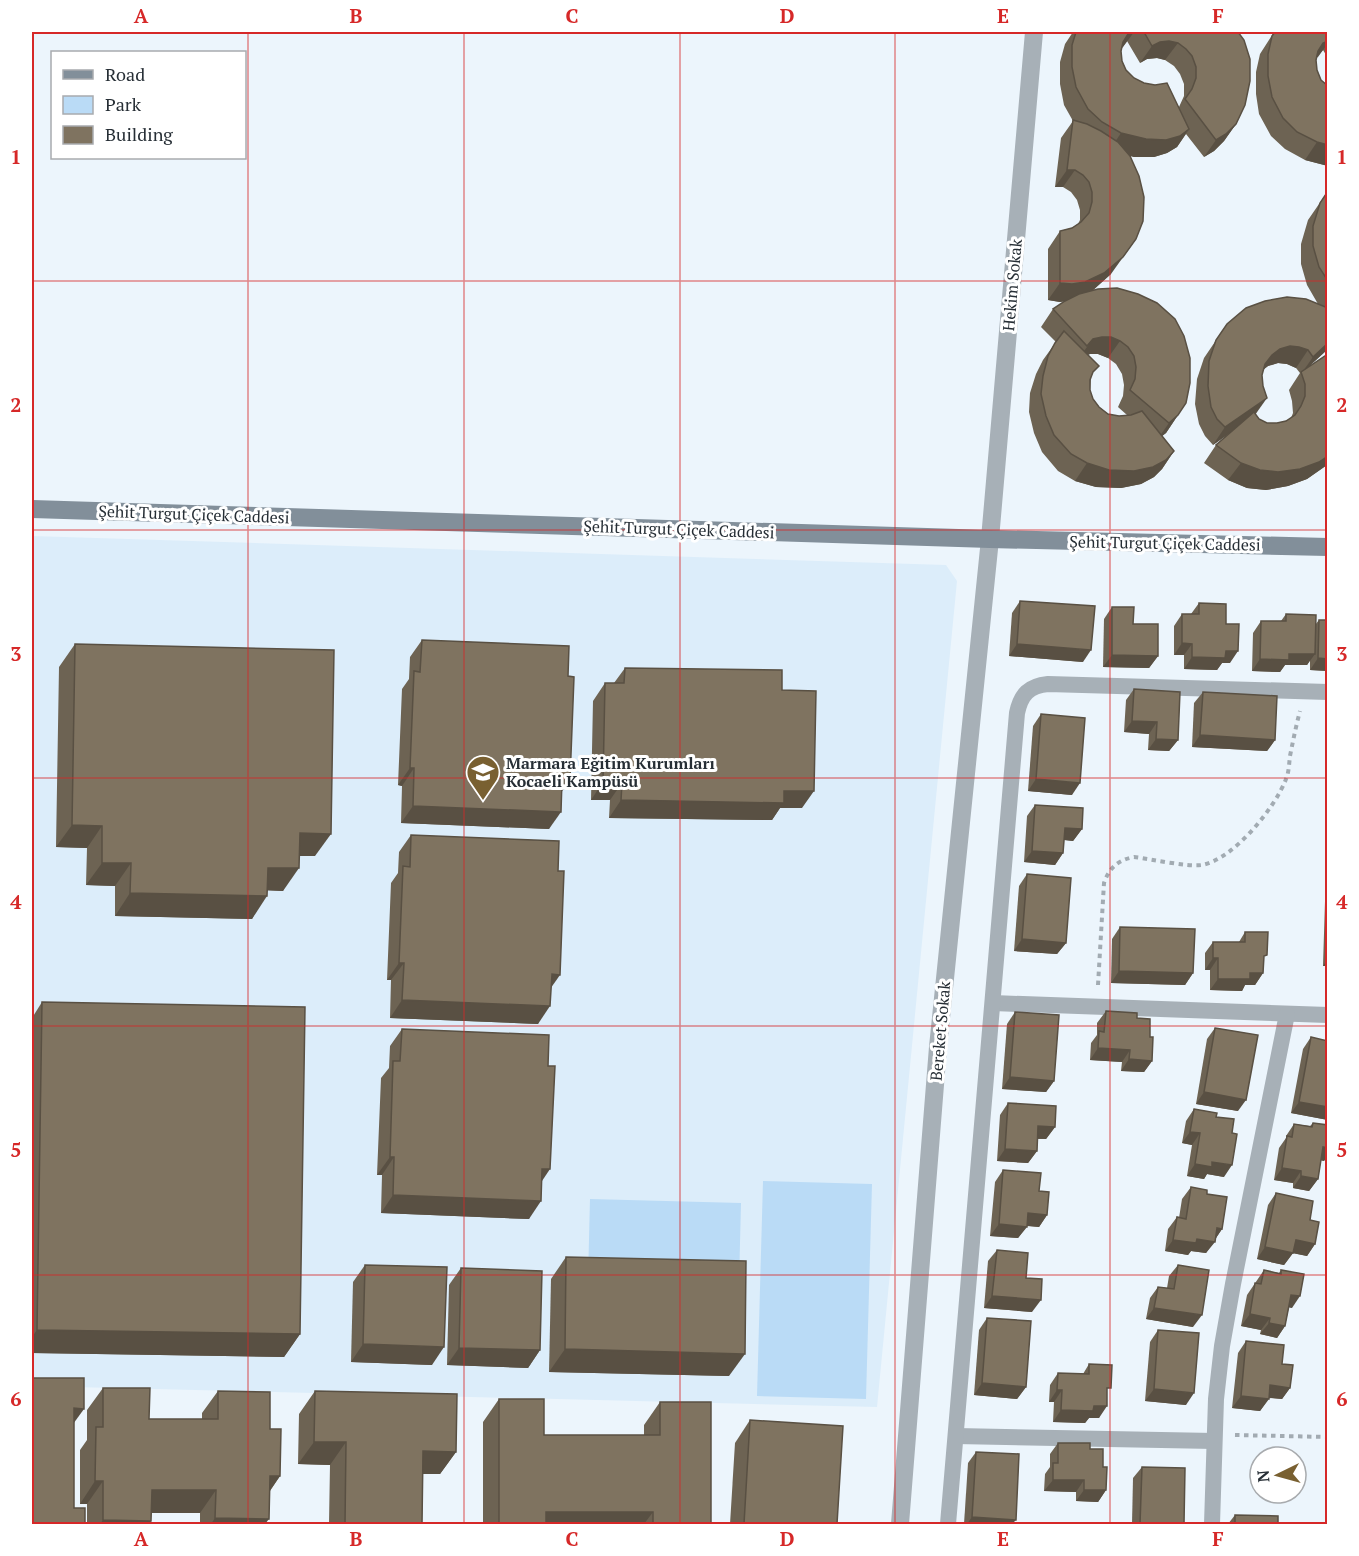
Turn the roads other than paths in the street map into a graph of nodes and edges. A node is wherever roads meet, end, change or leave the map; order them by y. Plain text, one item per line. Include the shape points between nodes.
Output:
1 (1034, 32) edge
2 (32, 509) edge
3 (990, 539) junction
4 (1328, 547) edge
5 (1328, 692) edge
6 (993, 1003) junction
7 (1287, 1014) junction
8 (1328, 1015) edge
9 (956, 1436) junction
10 (1214, 1438) junction
11 (900, 1524) edge
12 (948, 1524) edge
13 (1212, 1524) edge

1 - 3 street, Hekim Sokak
2 - 3 street, Şehit Turgut Çiçek Caddesi
3 - 4 street, Şehit Turgut Çiçek Caddesi
3 - 11 street, Bereket Sokak via 938,1047
5 - 6 lane via 1048,684 1028,691 1019,702 1017,713
6 - 7 lane
6 - 9 lane
7 - 8 lane
7 - 10 lane via 1229,1305
9 - 10 lane
9 - 12 lane
10 - 13 lane

